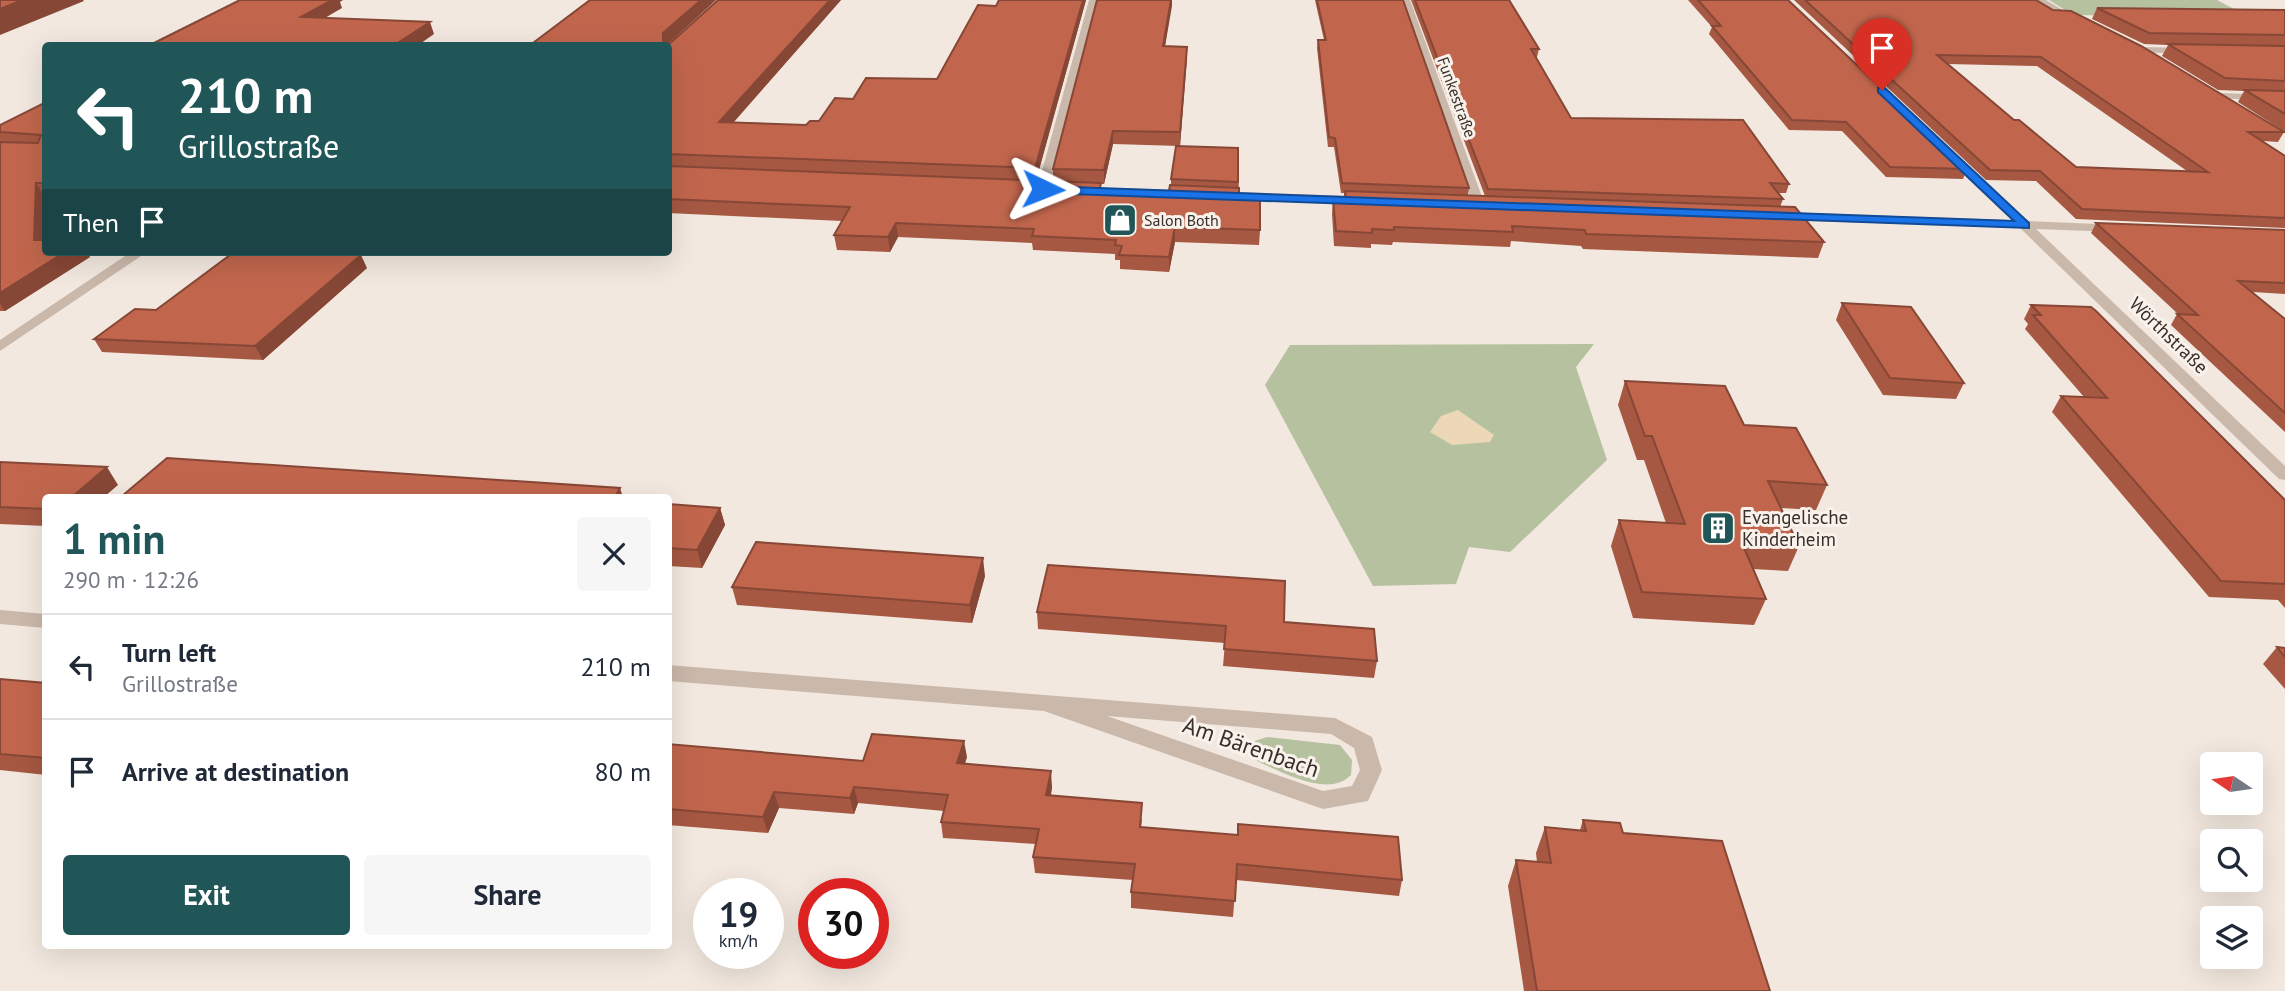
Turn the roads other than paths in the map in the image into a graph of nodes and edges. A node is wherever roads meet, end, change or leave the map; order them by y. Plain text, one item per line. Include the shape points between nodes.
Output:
1 (1093, 0) edge
2 (1406, 0) edge
3 (2040, 0) edge
4 (2093, 27) edge
5 (2128, 43) edge
6 (2141, 50) junction
7 (2193, 51) edge
8 (2163, 63) edge
9 (2207, 90) edge
10 (2218, 96) junction
11 (2285, 98) edge
12 (2241, 111) edge
13 (1939, 144) edge
14 (1029, 188) edge
15 (1056, 190) junction
16 (1370, 201) edge
17 (1493, 205) edge
18 (1768, 215) edge
19 (2025, 225) junction
20 (2133, 229) edge
21 (134, 256) edge
22 (0, 347) edge
23 (2285, 475) edge
24 (0, 617) edge
25 (42, 621) edge
26 (672, 673) edge
27 (1051, 705) junction

1 - 15 street
2 - 17 street, Funkestraße via 1472,205
3 - 4 street
5 - 6 street
6 - 7 street
6 - 8 street
9 - 10 street
10 - 11 street
10 - 12 street
13 - 19 street, Wörthstraße
14 - 15 street
15 - 16 street
18 - 19 street
19 - 20 street
19 - 23 street, Wörthstraße
21 - 22 street
24 - 25 street
26 - 27 street, Am Bärenbach
27 - 27 street, Am Bärenbach via 1335,726 1364,743 1371,770 1360,794 1323,800

